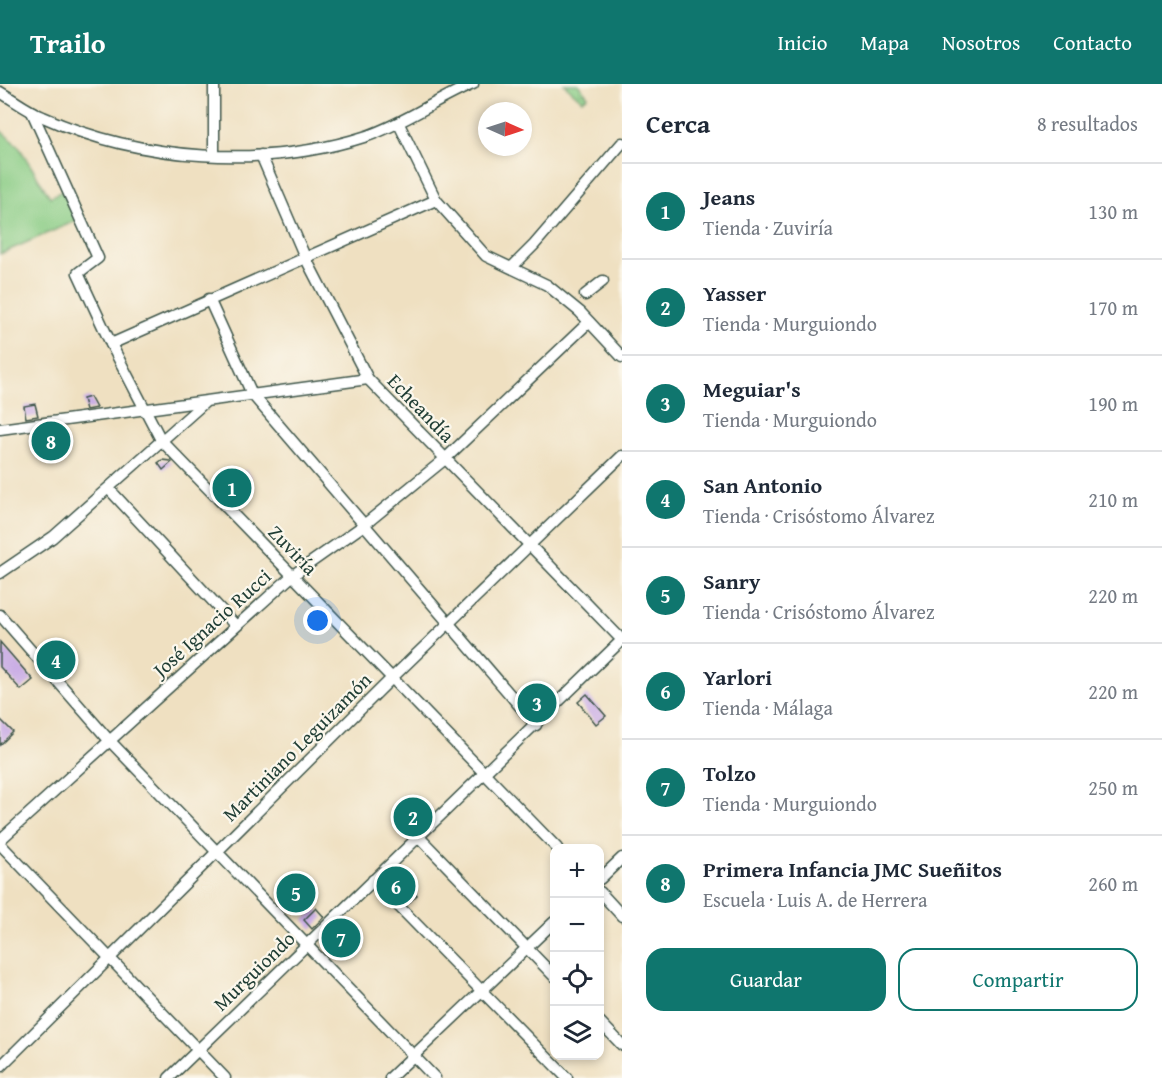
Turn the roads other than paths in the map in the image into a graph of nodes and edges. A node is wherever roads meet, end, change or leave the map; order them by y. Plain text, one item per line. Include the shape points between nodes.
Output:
1 (214, 84) edge
2 (473, 84) edge
3 (0, 92) edge
4 (32, 112) junction
5 (399, 124) junction
6 (622, 143) edge
7 (214, 155) junction
8 (261, 155) junction
9 (436, 200) junction
10 (305, 257) junction
11 (512, 267) junction
12 (603, 281) dead end
13 (585, 296) dead end
14 (209, 299) junction
15 (589, 322) junction
16 (111, 344) junction
17 (622, 357) edge
18 (368, 379) junction
19 (252, 394) junction
20 (204, 402) junction
21 (145, 409) junction
22 (0, 429) edge
23 (161, 440) junction
24 (622, 456) edge
25 (445, 459) junction
26 (109, 489) junction
27 (364, 525) junction
28 (529, 547) junction
29 (0, 573) edge
30 (292, 576) junction
31 (0, 615) edge
32 (448, 623) junction
33 (235, 625) junction
34 (622, 640) edge
35 (393, 677) junction
36 (536, 724) junction
37 (108, 740) junction
38 (484, 774) junction
39 (418, 836) junction
40 (0, 840) edge
41 (0, 844) edge
42 (552, 844) edge
43 (218, 851) junction
44 (622, 858) edge
45 (604, 875) edge
46 (373, 880) junction
47 (604, 896) edge
48 (622, 916) edge
49 (550, 927) edge
50 (308, 944) junction
51 (527, 948) junction
52 (108, 959) junction
53 (550, 971) edge
54 (480, 991) junction
55 (604, 1026) edge
56 (622, 1045) edge
57 (198, 1049) junction
58 (413, 1055) junction
59 (0, 1067) edge
60 (169, 1078) edge
61 (225, 1078) edge
62 (390, 1078) edge
63 (435, 1078) edge
64 (567, 1078) edge

1 - 7 street
2 - 5 street
3 - 4 street
4 - 7 street via 87,134 137,147
4 - 16 street, Zuviría via 98,258 78,273
5 - 8 street via 336,145
5 - 9 street
6 - 11 street
7 - 8 street
8 - 10 street, Echeandía
9 - 10 street
9 - 11 street via 486,256
10 - 14 street
10 - 18 street, Echeandía
11 - 15 street via 547,285
12 - 13 street
14 - 16 street
14 - 19 street
15 - 17 street
15 - 25 street, José Ignacio Rucci
16 - 21 street, Zuviría
18 - 19 street
18 - 25 street, Echeandía
19 - 20 street
19 - 27 street
20 - 21 street
20 - 23 street
21 - 22 street
21 - 23 street, Zuviría
23 - 26 street
23 - 30 street, Zuviría
24 - 28 street, Martiniano Leguizamón
25 - 27 street, José Ignacio Rucci
25 - 28 street, Echeandía
26 - 29 street via 53,537
26 - 33 street
27 - 30 street, José Ignacio Rucci
27 - 32 street
28 - 32 street, Martiniano Leguizamón
28 - 34 street, Echeandía
30 - 33 street, José Ignacio Rucci
30 - 35 street, Zuviría
31 - 37 street
32 - 35 street, Martiniano Leguizamón
32 - 36 street
33 - 37 street, José Ignacio Rucci
34 - 36 street, Murguiondo
35 - 38 street, Zuviría
35 - 43 street, Martiniano Leguizamón
36 - 38 street, Murguiondo
37 - 40 street, José Ignacio Rucci
37 - 43 street
38 - 39 street, Murguiondo
38 - 42 street, Zuviría
39 - 46 street, Murguiondo
39 - 51 street
41 - 52 street
43 - 50 street
43 - 52 street, Martiniano Leguizamón
44 - 45 street
46 - 50 street, Murguiondo
46 - 54 street
47 - 48 street
49 - 51 street
50 - 57 street, Murguiondo
50 - 58 street
51 - 53 street
51 - 54 street
52 - 57 street
52 - 59 street, Martiniano Leguizamón
54 - 58 street
54 - 64 street
55 - 56 street
57 - 60 street, Murguiondo
57 - 61 street
58 - 62 street
58 - 63 street

